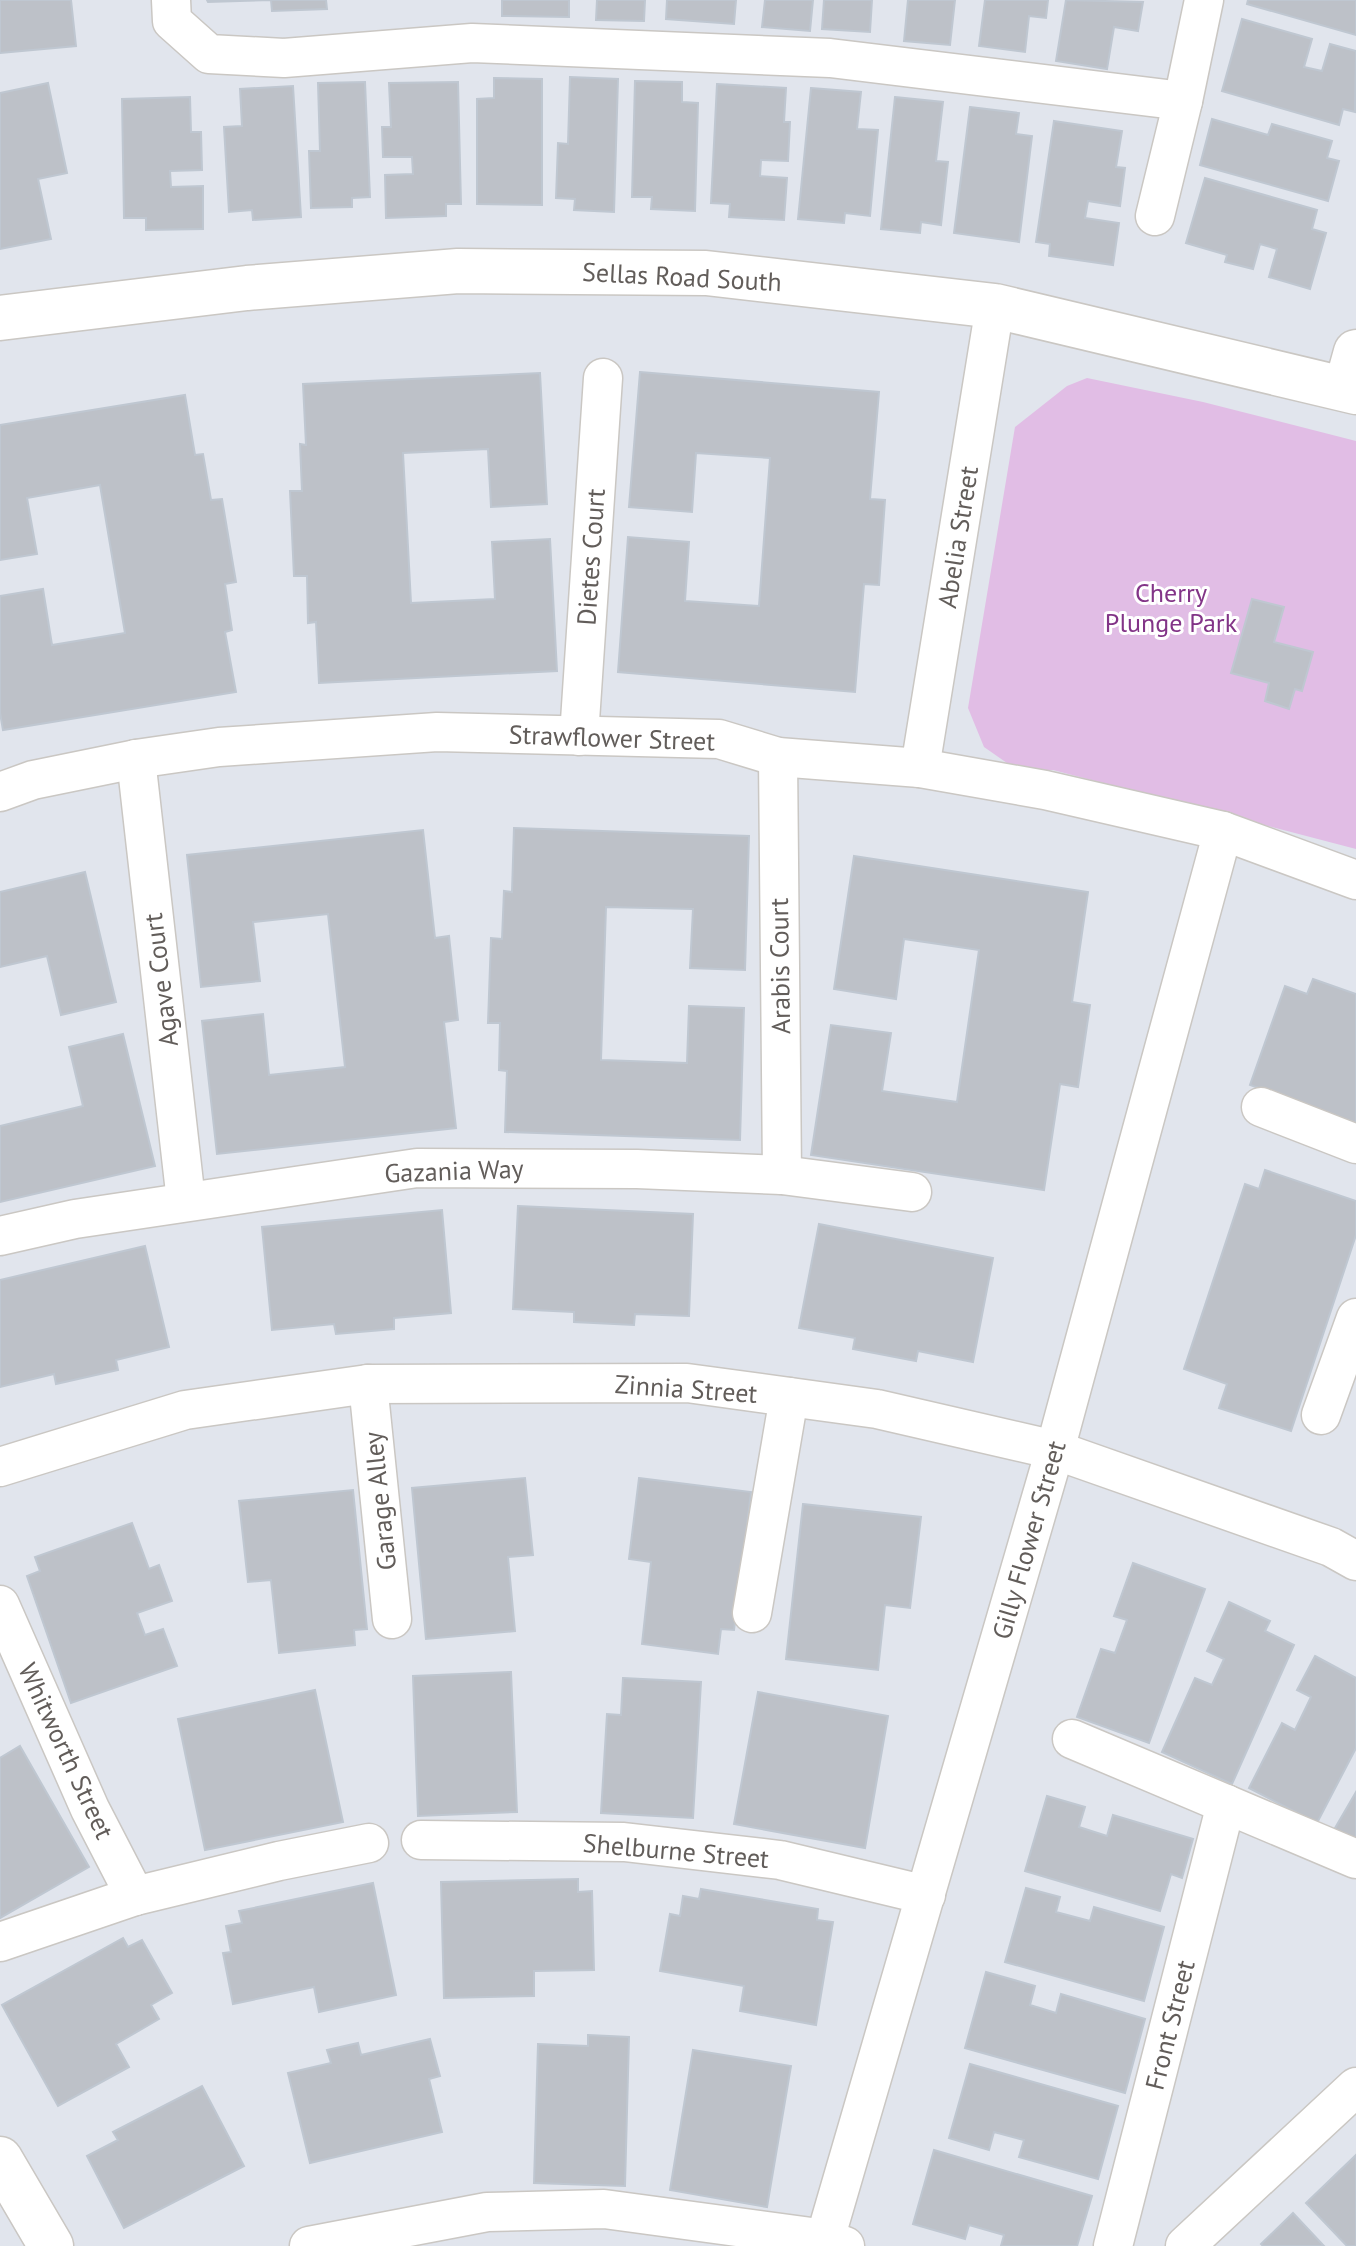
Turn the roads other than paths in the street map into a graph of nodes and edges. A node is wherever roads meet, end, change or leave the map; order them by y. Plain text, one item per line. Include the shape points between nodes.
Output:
1 (171, 0) edge
2 (1204, 0) edge
3 (1183, 101) junction
4 (1155, 216) dead end
5 (995, 306) junction
6 (0, 318) edge
7 (1353, 377) edge
8 (603, 378) dead end
9 (579, 736) junction
10 (778, 757) junction
11 (136, 759) junction
12 (920, 768) junction
13 (0, 792) edge
14 (1223, 831) junction
15 (1356, 880) edge
16 (1261, 1107) dead end
17 (1356, 1144) edge
18 (782, 1175) junction
19 (912, 1192) dead end
20 (186, 1201) junction
21 (0, 1236) edge
22 (1356, 1318) edge
23 (368, 1384) junction
24 (789, 1397) junction
25 (1321, 1415) dead end
26 (1055, 1450) junction
27 (0, 1467) edge
28 (1356, 1561) edge
29 (0, 1605) edge
30 (752, 1613) dead end
31 (392, 1619) dead end
32 (1072, 1739) dead end
33 (1226, 1804) junction
34 (421, 1840) dead end
35 (369, 1843) dead end
36 (1356, 1859) edge
37 (926, 1895) junction
38 (135, 1896) junction
39 (0, 1942) edge
40 (1356, 2087) edge
41 (0, 2159) edge
42 (831, 2244) edge
43 (51, 2246) edge
44 (309, 2246) edge
45 (1113, 2246) edge
46 (1185, 2246) edge

1 - 3 street via 172,21 209,54 284,58 472,43 830,58
2 - 3 street
3 - 4 street
5 - 6 street, Sellas Road South via 706,273 458,271 247,288
5 - 7 street, Sellas Road South
5 - 12 street, Abelia Street
8 - 9 street, Dietes Court
9 - 10 street, Strawflower Street via 719,739
9 - 11 street, Strawflower Street via 437,732 219,747
10 - 12 street, Strawflower Street
10 - 18 street, Arabis Court
11 - 13 street, Strawflower Street
11 - 20 street, Agave Court
12 - 14 street, Strawflower Street
14 - 15 street, Strawflower Street
14 - 26 street, Gilly Flower Street
16 - 17 street
18 - 19 street, Gazania Way
18 - 20 street, Gazania Way via 417,1168
20 - 21 street, Gazania Way
22 - 25 street
23 - 24 street, Zinnia Street via 687,1383
23 - 27 street, Zinnia Street via 185,1410
23 - 31 street, Garage Alley
24 - 26 street, Zinnia Street via 877,1409
24 - 30 street
26 - 28 street, Zinnia Street via 1331,1547
26 - 37 street, Gilly Flower Street
29 - 38 street, Whitworth Street via 90,1809
32 - 33 street
33 - 36 street
33 - 45 street, Front Street
34 - 37 street, Shelburne Street via 640,1844 780,1860
35 - 38 street
37 - 42 street, Gilly Flower Street
38 - 39 street
40 - 46 street
41 - 43 street
42 - 44 street via 604,2209 487,2212

